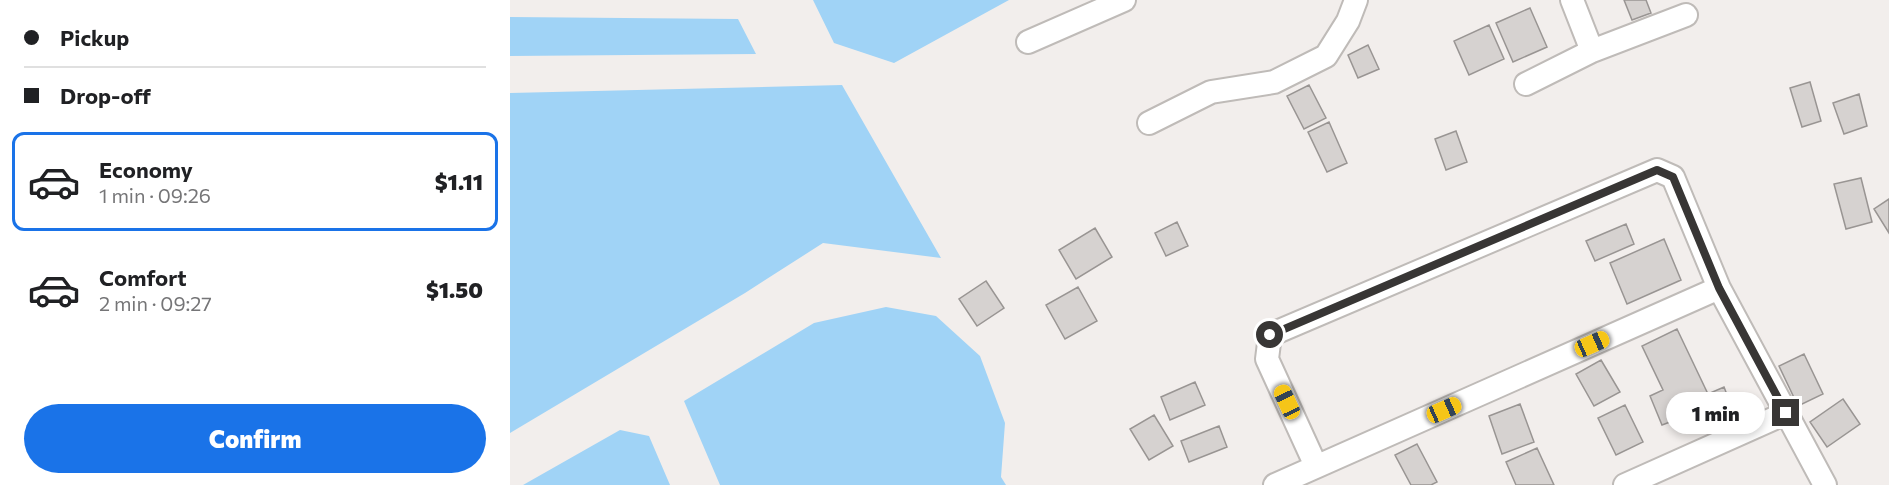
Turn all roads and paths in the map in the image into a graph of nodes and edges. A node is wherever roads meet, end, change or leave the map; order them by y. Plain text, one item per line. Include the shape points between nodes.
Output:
1 (1124, 0) edge
2 (1356, 0) edge
3 (1572, 0) edge
4 (1686, 15) dead end
5 (1028, 42) dead end
6 (1592, 51) junction
7 (1526, 84) dead end
8 (1149, 123) dead end
9 (1719, 288) junction
10 (1786, 413) junction
11 (1316, 466) junction
12 (1275, 485) edge
13 (1625, 485) edge
14 (1825, 485) edge

1 - 5 street
2 - 8 street via 1326,56 1274,82 1211,92
3 - 6 street
4 - 6 street
6 - 7 street
9 - 10 street
9 - 11 street
9 - 11 street via 1673,177 1657,170 1270,335 1267,359
10 - 13 street
10 - 14 street
11 - 12 street

